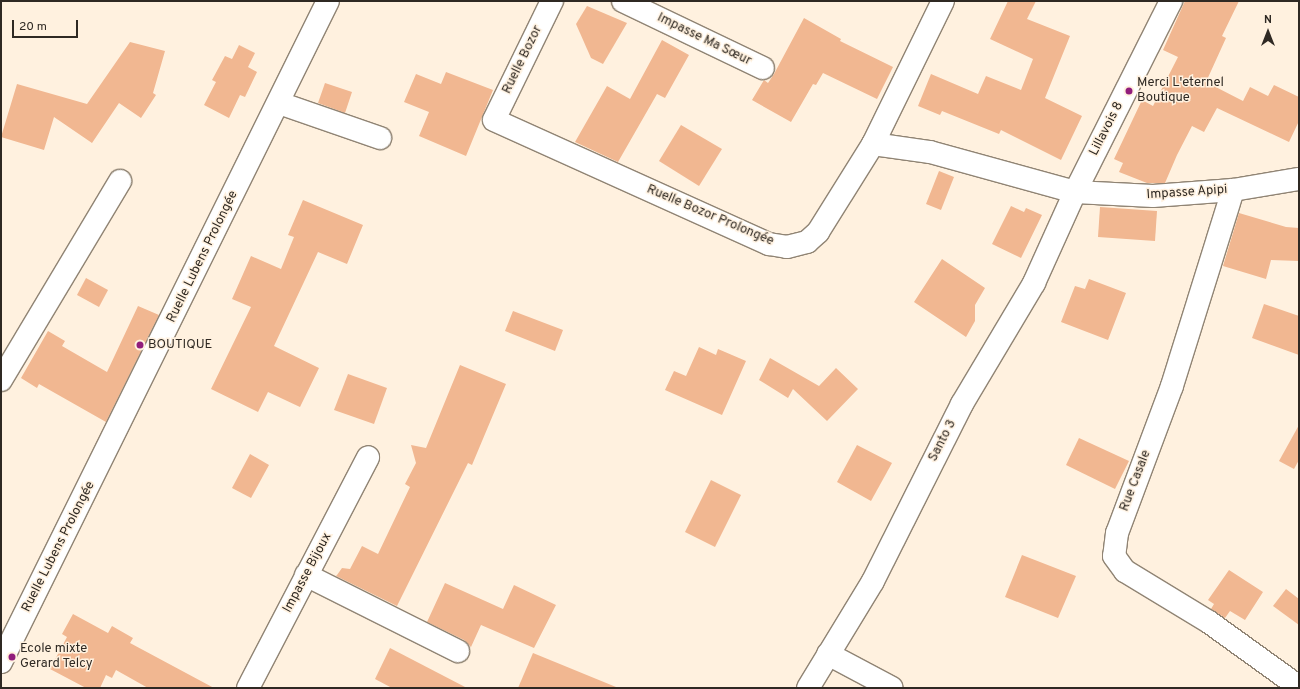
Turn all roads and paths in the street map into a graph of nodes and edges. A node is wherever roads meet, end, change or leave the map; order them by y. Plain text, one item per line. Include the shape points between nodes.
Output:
1 (328, 1) edge
2 (552, 1) edge
3 (622, 1) edge
4 (943, 1) edge
5 (1171, 1) edge
6 (763, 68) dead end
7 (278, 103) junction
8 (494, 120) joint
9 (380, 138) dead end
10 (873, 144) junction
11 (1299, 179) edge
12 (120, 181) dead end
13 (1233, 190) junction
14 (1075, 192) junction
15 (1, 380) edge
16 (368, 458) dead end
17 (306, 575) junction
18 (458, 651) dead end
19 (828, 654) junction
20 (1, 662) edge
21 (1299, 687) edge
22 (248, 688) edge
23 (808, 688) edge
24 (892, 688) edge

1 - 7 street, Ruelle Lubens Prolongée
2 - 8 street, Ruelle Bozor
3 - 6 street, Impasse Ma Sœur
4 - 10 street, Ruelle Bozor Prolongée
5 - 14 street, Lillavois 8
7 - 9 street
7 - 20 street, Ruelle Lubens Prolongée
8 - 10 street, Ruelle Bozor Prolongée via 769,244 787,247 807,242 818,232
10 - 14 street, Impasse Apipi via 930,152
11 - 13 street, Impasse Apipi
12 - 15 street
13 - 14 street, Impasse Apipi via 1153,196
13 - 21 street, Rue Casale via 1172,386 1117,532 1114,556 1125,571 1209,622
14 - 19 street, Santo 3 via 1034,283 962,404 873,581
16 - 17 street, Impasse Bijoux
17 - 18 street
17 - 22 street, Impasse Bijoux
19 - 23 street, Santo 3
19 - 24 street

